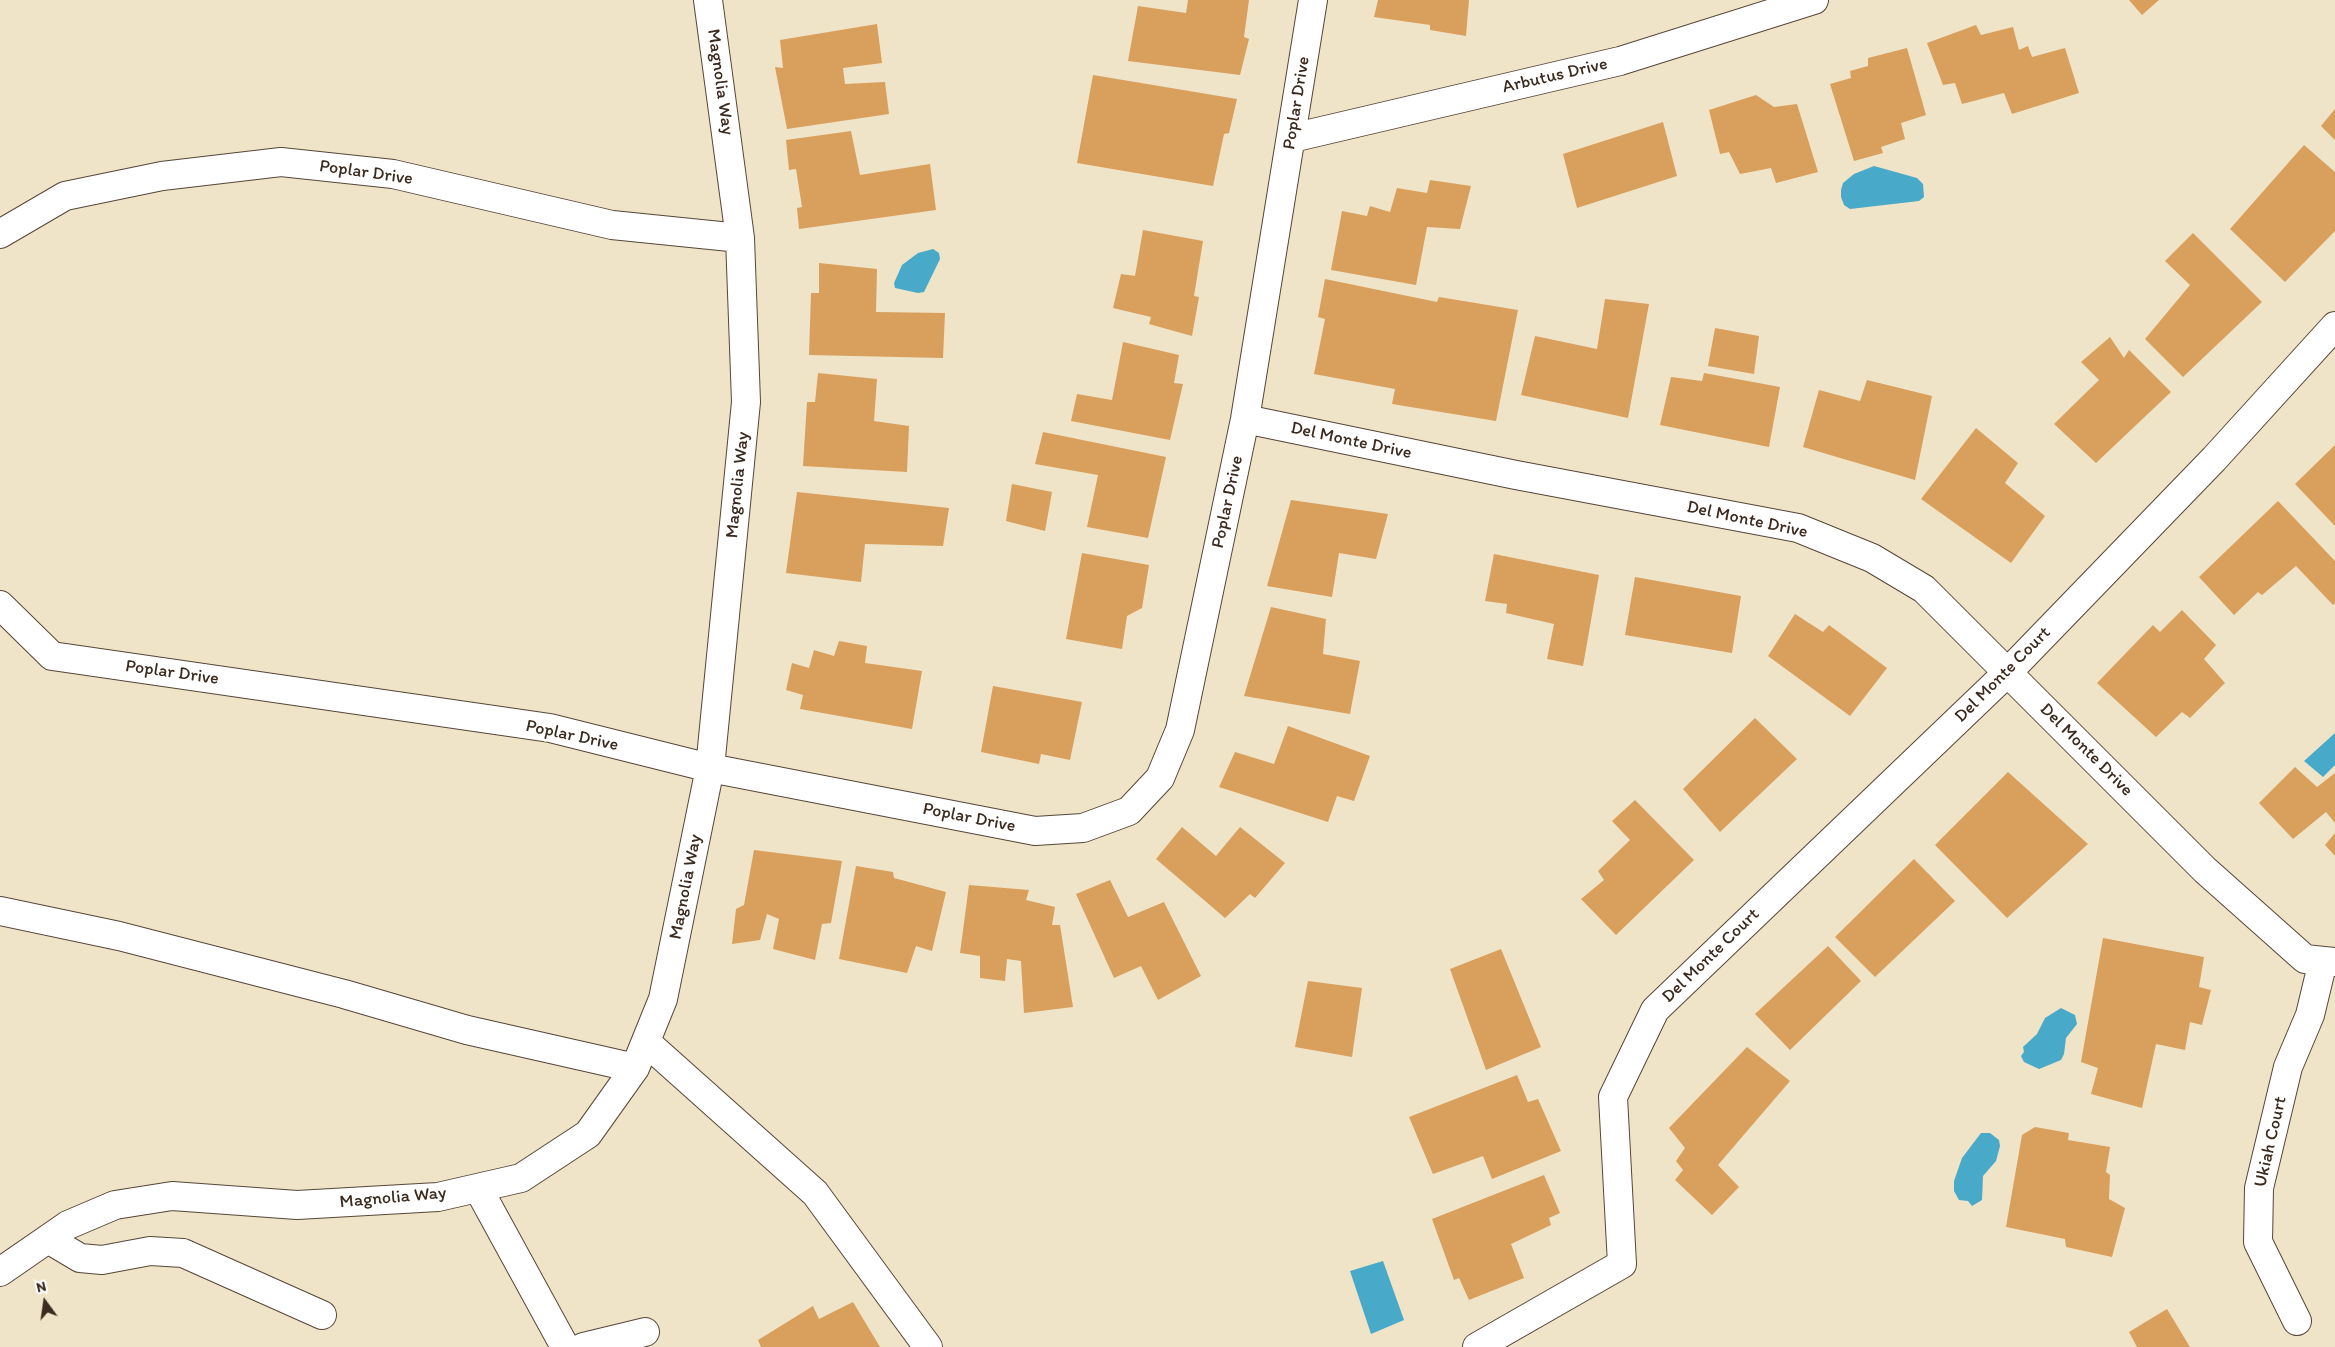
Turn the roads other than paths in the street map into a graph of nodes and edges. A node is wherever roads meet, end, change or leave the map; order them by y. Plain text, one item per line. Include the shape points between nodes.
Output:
1 (708, 0) edge
2 (1314, 0) edge
3 (1814, 0) edge
4 (1292, 138) junction
5 (0, 234) edge
6 (740, 238) junction
7 (2335, 326) edge
8 (1245, 419) junction
9 (0, 605) edge
10 (2008, 672) junction
11 (710, 768) junction
12 (0, 911) edge
13 (2329, 961) edge
14 (646, 1042) junction
15 (635, 1068) junction
16 (478, 1188) junction
17 (48, 1239) junction
18 (0, 1272) edge
19 (322, 1315) dead end
20 (2297, 1321) dead end
21 (645, 1332) dead end
22 (565, 1347) edge
23 (583, 1347) edge
24 (928, 1347) edge
25 (1476, 1347) edge

1 - 6 street, Magnolia Way
2 - 4 street, Poplar Drive
3 - 4 street, Arbutus Drive via 1620,61
4 - 8 street, Poplar Drive
5 - 6 street, Poplar Drive via 65,196 162,176 281,162 393,174 612,225
6 - 11 street, Magnolia Way via 746,402
7 - 10 street, Del Monte Court via 2214,459
8 - 10 street, Del Monte Drive via 1516,475 1798,528 1872,558 1924,589
8 - 11 street, Poplar Drive via 1180,730 1160,778 1129,811 1083,828 1035,831
9 - 11 street, Poplar Drive via 52,656 550,728
10 - 13 street, Del Monte Drive via 2205,870 2305,960
10 - 25 street, Del Monte Court via 1655,1010 1613,1097 1622,1264
11 - 14 street, Magnolia Way via 663,999
12 - 15 street via 119,936 344,994 467,1030
13 - 20 street, Ukiah Court via 2288,1067 2259,1188 2258,1242
14 - 15 street, Magnolia Way
14 - 24 street via 815,1193
15 - 16 street, Magnolia Way via 588,1134 521,1178
16 - 17 street, Magnolia Way via 438,1197 297,1205 172,1196 115,1205 68,1225
16 - 22 street
17 - 18 street, Magnolia Way
17 - 19 street via 80,1258 102,1260 150,1251 183,1253
21 - 23 street

